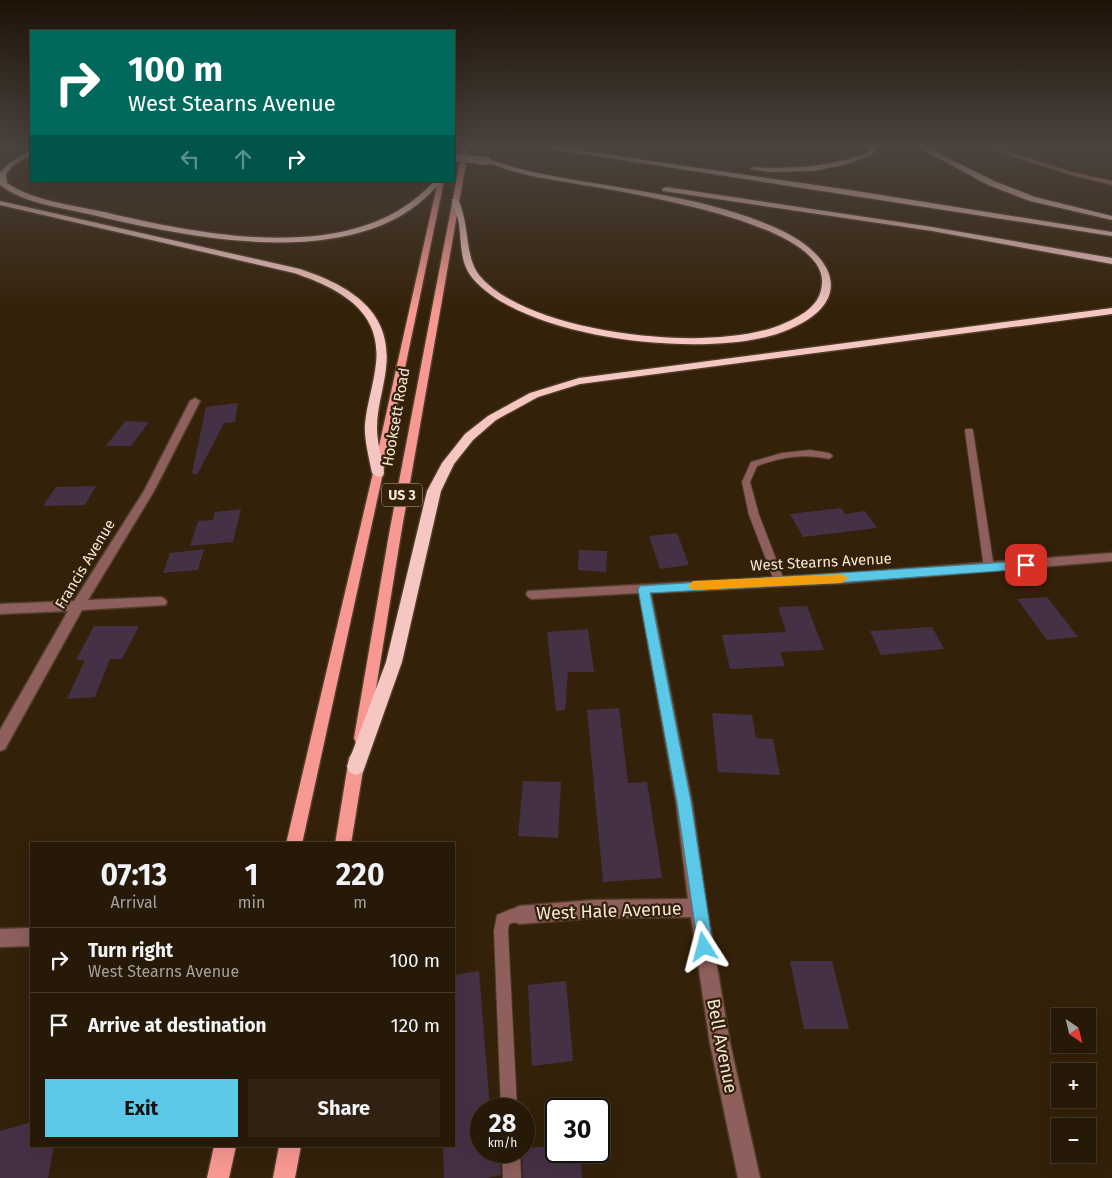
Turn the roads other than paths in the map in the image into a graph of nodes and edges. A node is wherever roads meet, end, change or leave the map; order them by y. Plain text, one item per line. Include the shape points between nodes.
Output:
1 (48, 201) edge
2 (421, 201) edge
3 (435, 201) edge
4 (455, 201) joint
5 (675, 201) edge
6 (742, 201) edge
7 (903, 201) edge
8 (1042, 201) edge
9 (0, 203) edge
10 (1112, 218) edge
11 (1112, 234) edge
12 (1112, 260) edge
13 (1112, 311) edge
14 (195, 401) dead end
15 (969, 431) dead end
16 (830, 456) dead end
17 (378, 473) junction
18 (1112, 557) edge
19 (989, 568) junction
20 (779, 580) junction
21 (644, 589) junction
22 (532, 594) dead end
23 (161, 602) dead end
24 (77, 607) junction
25 (0, 609) edge
26 (0, 744) edge
27 (356, 766) junction
28 (294, 842) edge
29 (343, 842) edge
30 (698, 908) junction
31 (519, 915) joint
32 (30, 937) edge
33 (0, 938) edge
34 (509, 1098) edge
35 (226, 1147) edge
36 (290, 1147) edge
37 (511, 1163) edge
38 (218, 1178) edge
39 (284, 1178) edge
40 (512, 1178) edge
41 (750, 1178) edge

1 - 2 highway via 233,240 302,239 371,226 389,220
3 - 17 main road, Hooksett Road / US 3
4 - 5 highway via 462,220 464,256 479,281 520,307 563,323 650,339 680,342 731,340 755,336 799,321 823,302 828,279 824,267 804,247 770,229 701,206
4 - 27 main road, Hooksett Road / US 3
6 - 12 highway
7 - 11 highway
8 - 10 highway
9 - 17 highway via 297,271 349,294 374,322 380,335 380,374 371,428
13 - 27 highway via 579,381 534,395 492,418 464,442 448,463 434,491 394,662
14 - 24 street, Francis Avenue via 149,491
15 - 19 lane
16 - 20 lane via 802,452 776,456 754,464 746,482 754,515
17 - 28 main road, Hooksett Road / US 3
18 - 19 street, West Stearns Avenue
19 - 20 street, West Stearns Avenue
20 - 21 street, West Stearns Avenue
21 - 22 street, West Stearns Avenue
21 - 30 street, Bell Avenue via 684,802
23 - 24 street
24 - 25 street
24 - 26 street, Francis Avenue
27 - 29 main road, Hooksett Road / US 3
30 - 31 street, West Hale Avenue via 594,909
30 - 41 street, Bell Avenue via 720,1043
31 - 34 lane via 502,920 501,931
32 - 33 street
35 - 38 main road
36 - 39 main road
37 - 40 lane

